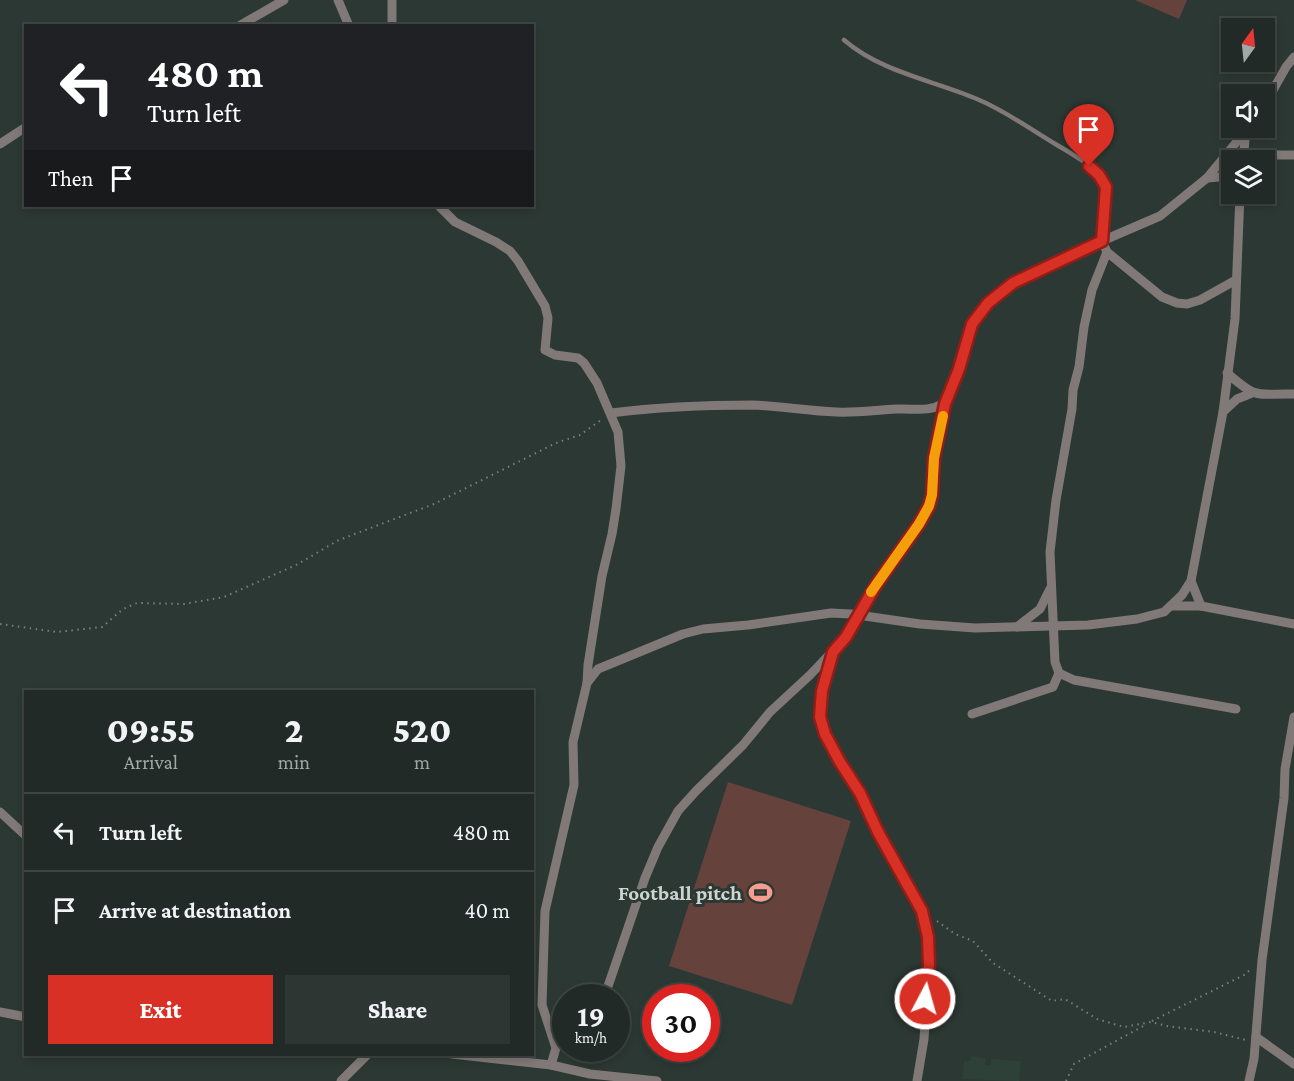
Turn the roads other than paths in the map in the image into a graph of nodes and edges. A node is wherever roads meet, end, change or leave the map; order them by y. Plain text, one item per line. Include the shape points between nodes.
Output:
1 (284, 0) edge
2 (338, 0) edge
3 (392, 0) edge
4 (242, 24) edge
5 (348, 24) edge
6 (392, 24) edge
7 (844, 40) dead end
8 (1294, 57) edge
9 (1275, 86) edge
10 (24, 128) edge
11 (1240, 138) edge
12 (0, 144) edge
13 (1275, 155) edge
14 (1294, 155) edge
15 (1221, 176) edge
16 (1207, 178) junction
17 (1240, 204) edge
18 (440, 207) edge
19 (1102, 241) junction
20 (1107, 252) junction
21 (1236, 280) junction
22 (1227, 374) junction
23 (1252, 393) junction
24 (1294, 394) edge
25 (945, 404) junction
26 (1223, 412) junction
27 (611, 413) junction
28 (1191, 581) junction
29 (1051, 588) junction
30 (1172, 606) junction
31 (1201, 606) junction
32 (858, 615) junction
33 (1294, 624) edge
34 (1053, 626) junction
35 (1017, 627) junction
36 (833, 652) junction
37 (1059, 673) junction
38 (587, 683) junction
39 (1236, 709) dead end
40 (972, 714) dead end
41 (1294, 717) edge
42 (1289, 770) edge
43 (0, 812) edge
44 (24, 834) edge
45 (609, 984) edge
46 (0, 1012) edge
47 (24, 1017) edge
48 (552, 1036) edge
49 (1256, 1037) junction
50 (366, 1056) edge
51 (470, 1056) edge
52 (552, 1062) edge
53 (1294, 1064) edge
54 (551, 1065) junction
55 (589, 1078) edge
56 (341, 1081) edge
57 (657, 1081) edge
58 (917, 1081) edge
59 (1249, 1081) edge

1 - 4 street
2 - 5 street
3 - 6 street
7 - 19 lane via 875,62 1005,112 1078,158 1099,175 1106,187
8 - 9 street
10 - 12 street
11 - 16 street
13 - 14 street
15 - 16 street
16 - 19 street via 1160,216
17 - 21 street
18 - 27 street via 455,222 510,251 546,306 545,350 584,363
19 - 20 street
19 - 25 street via 1013,283 988,303 972,324
20 - 21 street via 1162,297 1177,303 1200,300
20 - 29 street via 1092,290 1073,390 1053,521
21 - 22 street
22 - 23 street
22 - 26 street
23 - 24 street
23 - 26 street via 1237,399
25 - 27 street via 921,411 837,412 753,405
25 - 32 street via 929,506
26 - 28 street
27 - 38 street via 618,432 621,466
28 - 30 street
28 - 31 street
29 - 34 street
29 - 35 street via 1040,609
30 - 31 street
30 - 34 street via 1137,619
31 - 33 street
32 - 35 street via 954,627
32 - 36 street
32 - 38 street via 831,613 683,634 598,669
34 - 35 street
34 - 37 street
36 - 45 street via 678,811 645,878
36 - 58 street via 822,691 820,717 825,734 860,793 927,926 929,965
37 - 39 street via 1074,680
37 - 40 street via 1053,687
38 - 48 street via 573,742 574,785 545,911 542,1005
41 - 42 street
42 - 49 street via 1262,960
43 - 44 street
46 - 47 street
49 - 53 street
49 - 59 street
50 - 56 street
51 - 54 street
52 - 54 street
54 - 55 street
55 - 57 street

